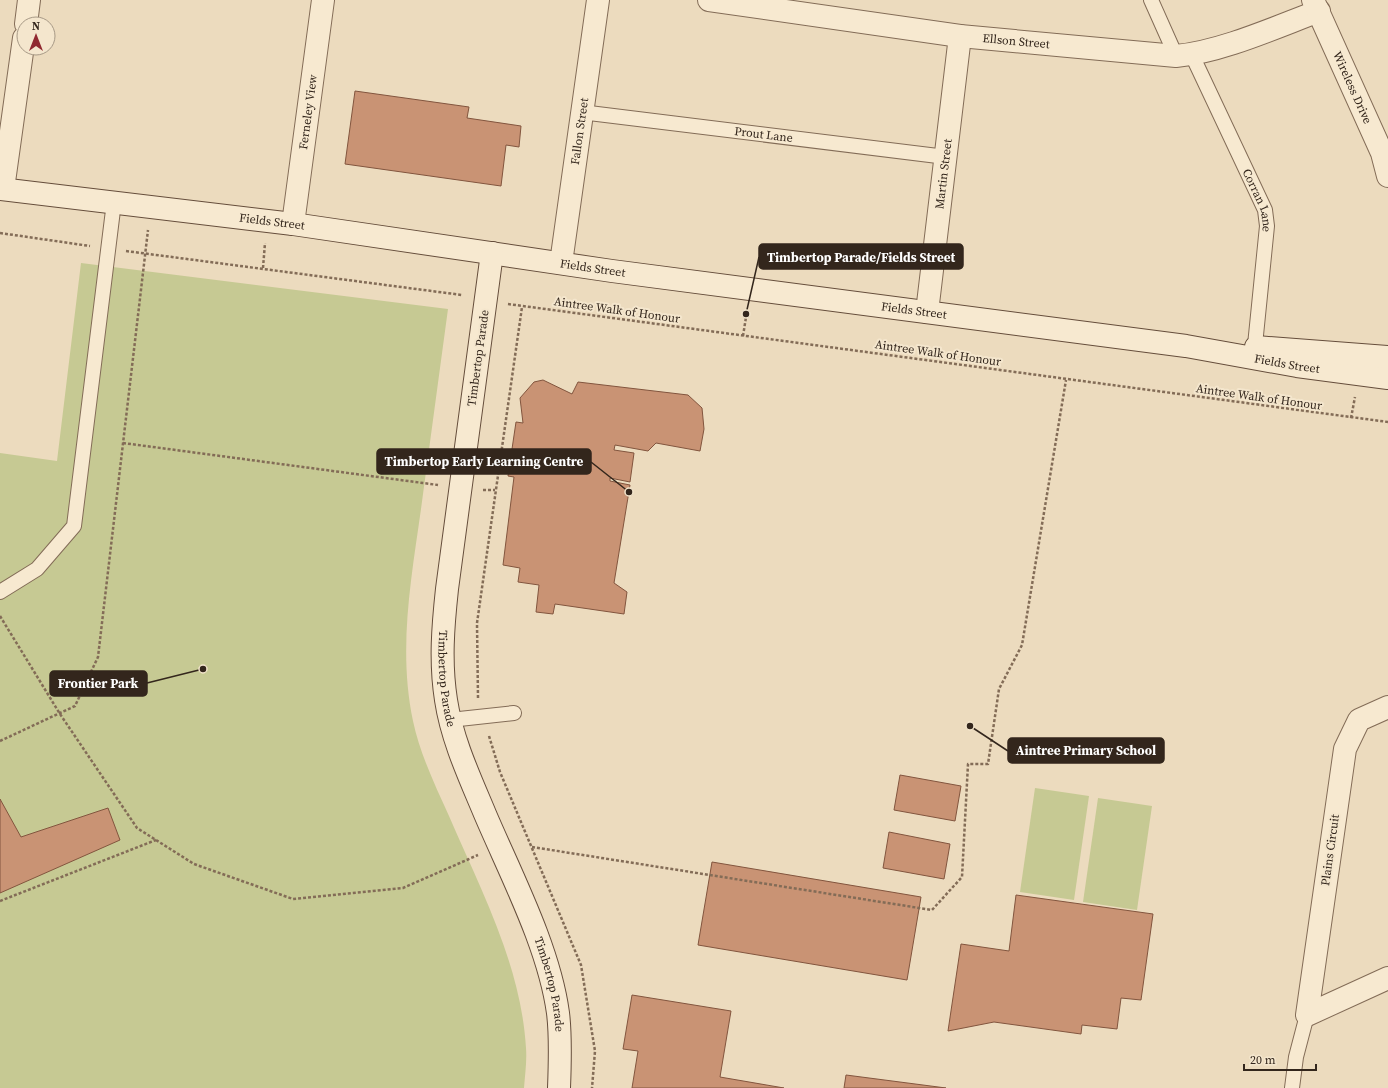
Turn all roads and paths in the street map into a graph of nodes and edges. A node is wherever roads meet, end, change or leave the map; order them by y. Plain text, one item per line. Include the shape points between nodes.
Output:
1 (29, 0) edge
2 (323, 0) edge
3 (598, 0) edge
4 (709, 0) edge
5 (1151, 0) edge
6 (1316, 6) edge
7 (27, 16) edge
8 (960, 36) junction
9 (1184, 55) junction
10 (21, 56) edge
11 (581, 112) junction
12 (1385, 151) edge
13 (946, 156) junction
14 (1388, 176) edge
15 (1, 189) edge
16 (114, 202) junction
17 (151, 207) junction
18 (293, 224) junction
19 (0, 233) edge
20 (109, 249) junction
21 (146, 253) junction
22 (492, 253) junction
23 (561, 263) junction
24 (486, 298) junction
25 (927, 312) junction
26 (1254, 353) junction
27 (1388, 357) edge
28 (1388, 378) edge
29 (1066, 380) junction
30 (1388, 422) edge
31 (123, 442) junction
32 (460, 488) junction
33 (495, 490) dead end
34 (0, 592) edge
35 (0, 616) edge
36 (1388, 707) edge
37 (514, 713) dead end
38 (60, 714) junction
39 (450, 720) junction
40 (0, 741) edge
41 (156, 840) junction
42 (498, 845) junction
43 (532, 847) dead end
44 (0, 901) edge
45 (1388, 978) edge
46 (1307, 1015) junction
47 (559, 1088) edge
48 (1292, 1088) edge

1 - 7 street
2 - 18 street, Ferneley View
3 - 11 street, Fallon Street
4 - 8 street, Ellson Street
5 - 9 lane, Corran Lane
6 - 9 street, Ellson Street via 1264,32
6 - 12 street, Wireless Drive
8 - 9 street, Ellson Street
8 - 13 street, Martin Street
9 - 26 lane, Corran Lane via 1265,210 1267,226
10 - 15 street
11 - 13 lane, Prout Lane
11 - 23 street, Fallon Street
12 - 14 street, Wireless Drive
13 - 25 street, Martin Street
15 - 16 street, Fields Street
16 - 17 street, Fields Street
16 - 20 lane
17 - 18 street, Fields Street
17 - 21 path
18 - 22 street, Fields Street
19 - 20 path, Aintree Walk of Honour
20 - 21 path, Aintree Walk of Honour
20 - 34 lane via 74,526 37,569
21 - 24 path, Aintree Walk of Honour
21 - 31 path
22 - 23 street, Fields Street
22 - 24 street, Timbertop Parade
23 - 25 street, Fields Street
24 - 29 path, Aintree Walk of Honour via 522,307
24 - 32 street, Timbertop Parade
25 - 26 street, Fields Street
26 - 27 street, Fields Street
26 - 28 street, Fields Street
29 - 30 path, Aintree Walk of Honour
29 - 43 path via 1022,645 999,689 988,764 968,764 962,877 932,910
31 - 32 path
31 - 38 path via 98,657 75,706
32 - 33 path
32 - 39 street, Timbertop Parade via 442,635 443,673
35 - 38 path
36 - 46 street, Plains Circuit via 1359,720 1345,749
37 - 39 lane
38 - 40 path
38 - 41 path via 137,828
39 - 42 street, Timbertop Parade
41 - 42 path via 194,864 293,899 403,888
41 - 44 path
42 - 47 street, Timbertop Parade via 535,932 551,983 558,1012 560,1037
45 - 46 street
46 - 48 lane, Plains Circuit via 1296,1057

